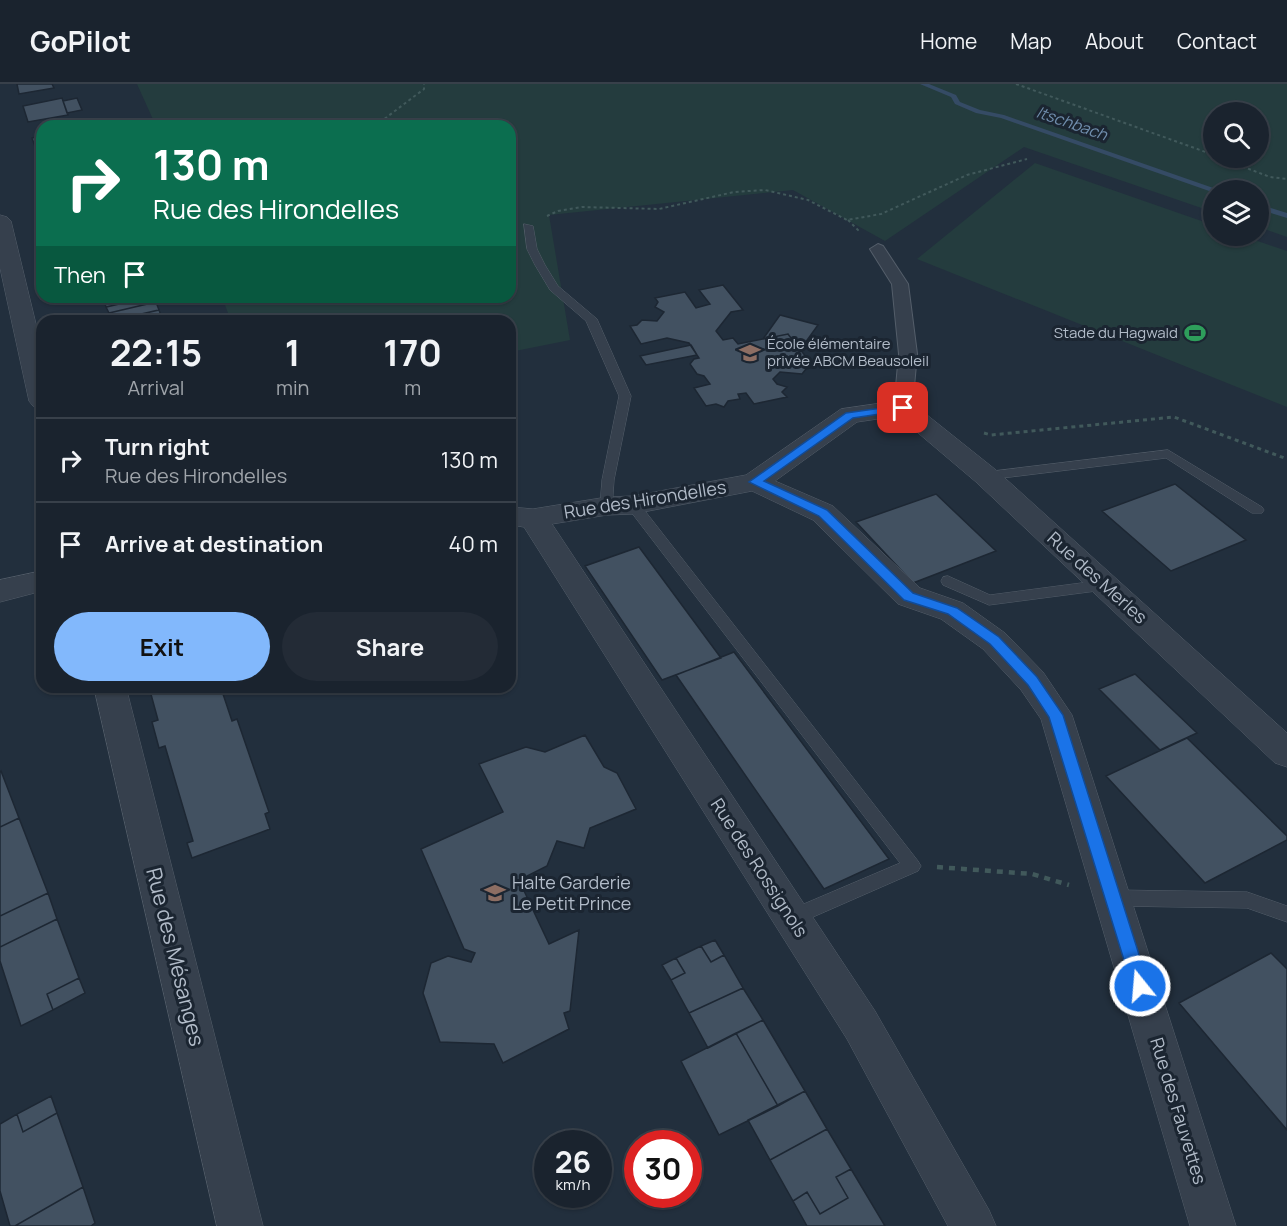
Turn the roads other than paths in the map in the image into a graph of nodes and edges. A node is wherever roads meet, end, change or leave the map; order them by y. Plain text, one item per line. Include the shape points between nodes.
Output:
1 (0, 220) edge
2 (528, 226) road end
3 (878, 249) dead end
4 (36, 375) edge
5 (903, 408) junction
6 (986, 476) junction
7 (755, 482) junction
8 (620, 505) junction
9 (1257, 510) dead end
10 (521, 517) edge
11 (948, 581) dead end
12 (36, 582) edge
13 (1104, 585) junction
14 (0, 591) edge
15 (111, 693) edge
16 (1287, 753) edge
17 (1114, 898) junction
18 (1287, 914) edge
19 (791, 918) junction
20 (240, 1226) edge
21 (972, 1226) edge
22 (1213, 1226) edge

1 - 4 street
2 - 8 lane via 532,249 554,288 591,319 624,396 608,480
3 - 5 street via 900,284 908,354
5 - 6 street, Rue des Merles
5 - 7 street, Rue des Hirondelles via 850,415
6 - 9 lane via 1168,454
6 - 13 street, Rue des Merles
7 - 8 street, Rue des Hirondelles
7 - 17 street, Rue des Fauvettes via 823,513 909,596 952,611 994,641 1032,681 1056,715
8 - 10 street, Rue des Hirondelles
8 - 19 lane via 912,866
10 - 19 street, Rue des Rossignols
11 - 13 lane via 989,600
12 - 14 street
13 - 16 street, Rue des Merles
15 - 20 street, Rue des Mésanges
17 - 18 lane via 1247,900
17 - 22 street, Rue des Fauvettes
19 - 21 street, Rue des Rossignols via 861,1025

